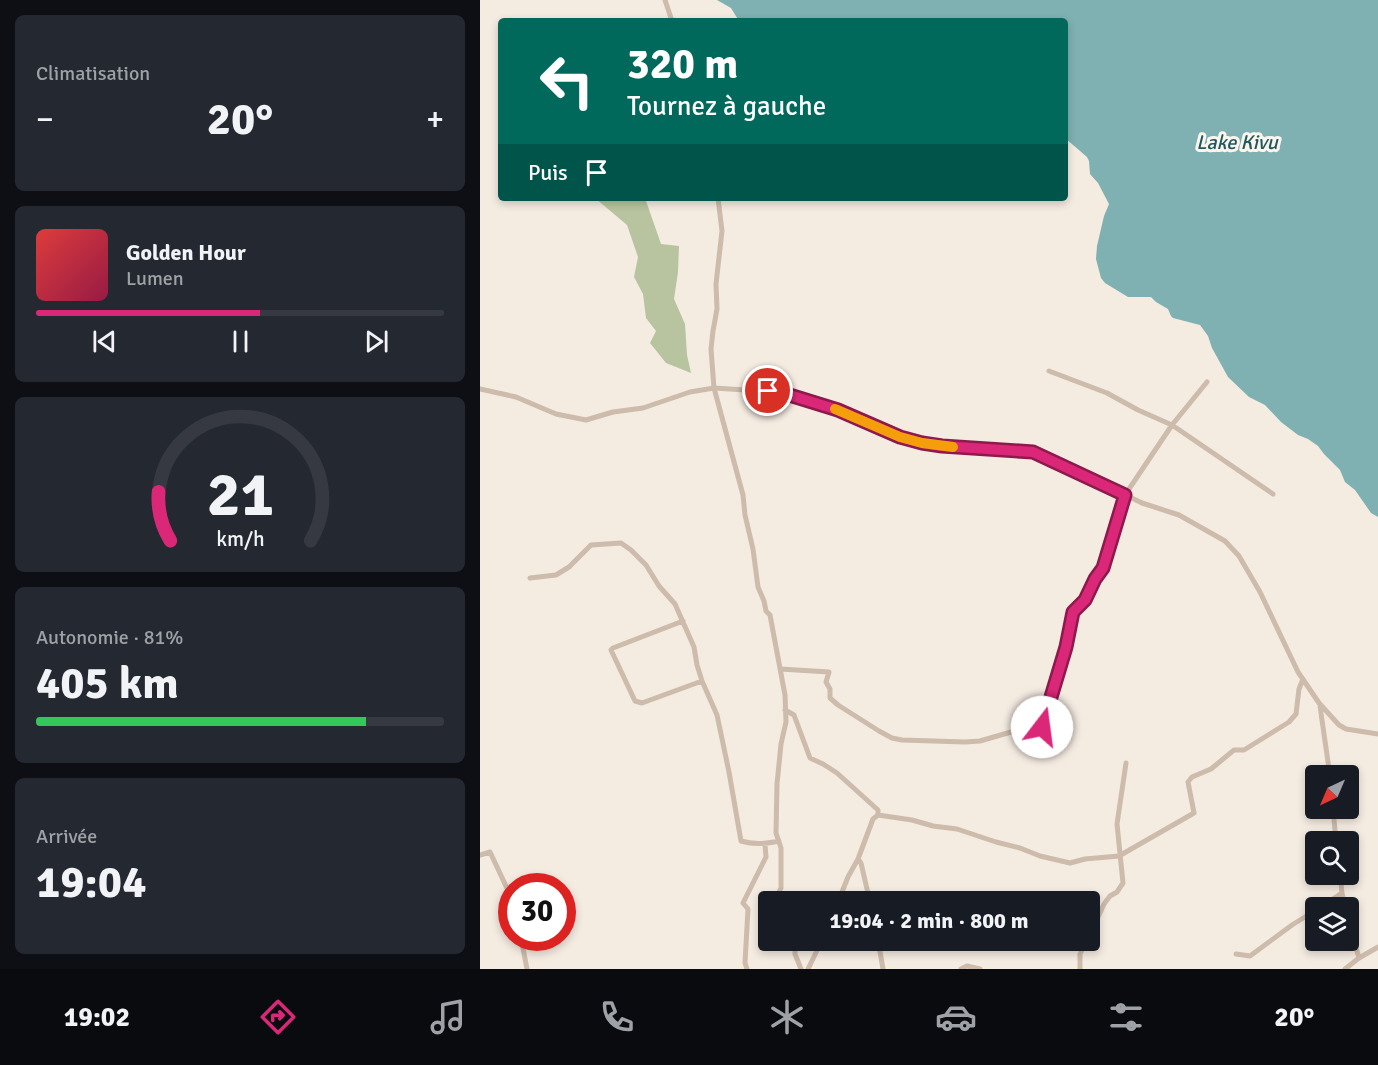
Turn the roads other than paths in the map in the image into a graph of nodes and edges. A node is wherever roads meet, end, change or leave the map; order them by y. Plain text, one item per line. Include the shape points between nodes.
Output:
1 (665, 0) edge
2 (671, 18) edge
3 (718, 201) edge
4 (1049, 371) dead end
5 (1207, 382) dead end
6 (714, 388) junction
7 (480, 389) edge
8 (1172, 425) junction
9 (1274, 494) dead end
10 (1125, 495) junction
11 (530, 578) dead end
12 (683, 621) junction
13 (780, 669) junction
14 (1303, 679) junction
15 (702, 681) junction
16 (1319, 703) junction
17 (785, 710) junction
18 (1378, 734) edge
19 (1126, 763) dead end
20 (1329, 765) edge
21 (878, 815) junction
22 (779, 841) junction
23 (765, 844) junction
24 (480, 855) edge
25 (1119, 856) junction
26 (858, 859) junction
27 (500, 873) edge
28 (1341, 885) edge
29 (780, 891) edge
30 (842, 891) edge
31 (868, 891) edge
32 (1342, 893) junction
33 (1336, 897) edge
34 (1343, 897) edge
35 (1100, 913) edge
36 (1305, 917) edge
37 (1378, 948) edge
38 (524, 951) edge
39 (795, 951) edge
40 (817, 951) edge
41 (880, 951) edge
42 (1082, 951) edge
43 (1357, 951) edge
44 (1236, 954) dead end
45 (1359, 958) junction
46 (527, 969) edge
47 (747, 969) edge
48 (801, 969) edge
49 (808, 969) edge
50 (884, 969) edge
51 (961, 969) edge
52 (980, 969) edge
53 (1080, 969) edge
54 (1345, 969) edge

1 - 2 street
3 - 6 street via 722,231 711,349
4 - 8 street via 1107,393
5 - 8 street
6 - 7 street via 586,420 556,414 516,396
6 - 10 street via 783,393 922,443 1033,452
6 - 13 street via 743,495 758,587 770,615
8 - 9 street
8 - 10 street
10 - 13 street via 1103,568 1085,600 1073,612 1041,729 965,742 892,738 830,698 826,682 829,672
10 - 14 street via 1179,515 1232,547 1260,592
11 - 12 street via 556,575 591,545 621,543 646,565
12 - 15 street
12 - 15 street via 611,650 635,701 642,703
13 - 17 street
14 - 16 street
14 - 25 street via 1296,714 1289,722 1192,777 1188,782 1194,813
15 - 23 street via 717,715 741,841
16 - 18 street via 1346,729
16 - 20 street
17 - 21 street via 794,715 810,758 837,773 876,807
17 - 22 street via 777,784
19 - 25 street via 1117,824
21 - 25 street via 957,829 1057,861 1070,863
21 - 26 street
22 - 23 street
22 - 29 street
23 - 47 street via 766,857 743,903 748,909
24 - 27 street via 490,852
25 - 35 street via 1123,884
26 - 30 street
26 - 31 street
28 - 32 street
32 - 33 street
32 - 34 street
36 - 44 street via 1250,956
37 - 45 street
38 - 46 street
39 - 48 street
40 - 49 street
41 - 50 street
42 - 53 street
43 - 45 street
45 - 54 street
51 - 52 street

